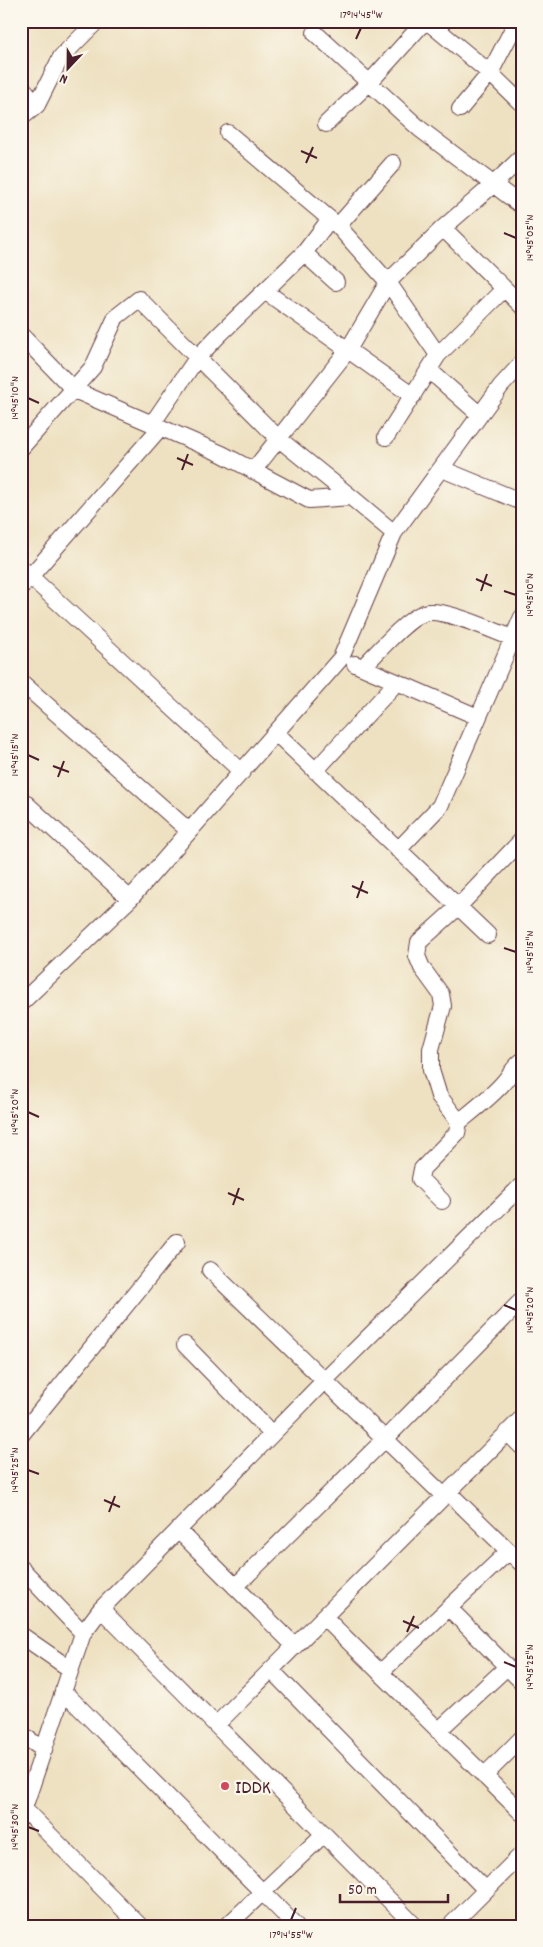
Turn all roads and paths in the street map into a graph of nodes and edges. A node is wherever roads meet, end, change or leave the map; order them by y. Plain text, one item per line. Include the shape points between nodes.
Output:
1 (97, 21) edge
2 (426, 21) edge
3 (517, 21) edge
4 (315, 33) dead end
5 (490, 73) junction
6 (370, 82) junction
7 (21, 86) edge
8 (522, 104) edge
9 (37, 105) junction
10 (460, 109) dead end
11 (21, 118) edge
12 (326, 124) dead end
13 (228, 133) dead end
14 (522, 156) edge
15 (393, 163) dead end
16 (494, 184) junction
17 (522, 206) edge
18 (334, 222) junction
19 (443, 228) junction
20 (304, 253) junction
21 (336, 282) dead end
22 (388, 282) junction
23 (504, 289) junction
24 (266, 292) junction
25 (522, 306) edge
26 (21, 335) edge
27 (348, 350) junction
28 (438, 355) junction
29 (197, 358) junction
30 (520, 368) edge
31 (428, 370) junction
32 (74, 390) junction
33 (412, 396) junction
34 (480, 415) junction
35 (156, 426) junction
36 (386, 437) dead end
37 (279, 439) junction
38 (21, 448) edge
39 (442, 469) junction
40 (253, 471) junction
41 (351, 497) junction
42 (522, 502) edge
43 (394, 533) junction
44 (24, 577) edge
45 (522, 617) edge
46 (513, 638) junction
47 (341, 658) junction
48 (363, 667) junction
49 (21, 682) edge
50 (397, 682) junction
51 (478, 717) junction
52 (276, 733) junction
53 (315, 771) junction
54 (242, 772) junction
55 (21, 799) edge
56 (189, 831) junction
57 (522, 840) edge
58 (398, 850) junction
59 (130, 899) junction
60 (458, 907) junction
61 (488, 935) dead end
62 (21, 1003) edge
63 (522, 1061) edge
64 (459, 1122) junction
65 (522, 1185) edge
66 (442, 1201) dead end
67 (177, 1242) dead end
68 (210, 1270) dead end
69 (522, 1300) edge
70 (185, 1345) dead end
71 (324, 1381) junction
72 (522, 1418) edge
73 (507, 1432) junction
74 (272, 1434) junction
75 (21, 1435) edge
76 (385, 1439) junction
77 (522, 1447) edge
78 (446, 1494) junction
79 (178, 1530) junction
80 (509, 1552) junction
81 (522, 1564) edge
82 (21, 1568) edge
83 (235, 1587) junction
84 (101, 1608) junction
85 (449, 1608) junction
86 (324, 1617) junction
87 (83, 1633) junction
88 (21, 1635) edge
89 (295, 1646) junction
90 (507, 1667) junction
91 (70, 1669) junction
92 (271, 1670) junction
93 (380, 1673) junction
94 (522, 1682) edge
95 (63, 1691) junction
96 (216, 1725) junction
97 (438, 1731) junction
98 (21, 1734) edge
99 (522, 1738) edge
100 (44, 1750) junction
101 (484, 1776) junction
102 (522, 1813) edge
103 (23, 1814) edge
104 (324, 1834) junction
105 (522, 1854) edge
106 (486, 1890) junction
107 (263, 1893) junction
108 (140, 1926) edge
109 (227, 1926) edge
110 (296, 1926) edge
111 (415, 1926) edge
112 (450, 1926) edge

1 - 9 street via 61,57
2 - 5 street
2 - 6 street
3 - 5 street
4 - 6 street
5 - 8 street
5 - 10 street
6 - 12 street
6 - 16 street via 420,128
7 - 9 street
9 - 11 street
13 - 18 street
14 - 16 street
15 - 18 street
16 - 17 street
16 - 19 street
18 - 20 street
18 - 22 street
19 - 22 street
19 - 23 street
20 - 21 street
20 - 24 street
22 - 27 street
22 - 28 street
23 - 25 street
23 - 28 street
24 - 27 street
24 - 29 street
26 - 32 street
27 - 33 street
27 - 37 street
28 - 31 street
29 - 32 street via 139,299 116,317 93,367
29 - 35 street
29 - 37 street
30 - 34 street via 501,386
31 - 33 street
31 - 34 street
32 - 35 street
32 - 38 street
33 - 36 street
34 - 39 street
35 - 40 street
35 - 44 street
37 - 40 street
37 - 41 street
39 - 42 street
39 - 43 street
40 - 41 street via 309,500
41 - 43 street
43 - 47 street
44 - 54 street
45 - 46 street
46 - 48 street via 442,612 424,613 411,620
46 - 51 street
47 - 48 street
47 - 52 street
48 - 50 street
49 - 56 street
50 - 51 street
50 - 53 street
51 - 58 street via 440,806
52 - 53 street
52 - 54 street
53 - 58 street
54 - 56 street
55 - 59 street
56 - 59 street
57 - 60 street
58 - 60 street
59 - 62 street
60 - 61 street
60 - 64 street via 419,942 417,956 441,994 443,1006 431,1050 430,1070 438,1096
63 - 64 street via 482,1104
64 - 66 street via 457,1133 419,1175
65 - 71 street
67 - 75 street
68 - 71 street
69 - 76 street
70 - 74 street
71 - 74 street
71 - 76 street
72 - 73 street
73 - 77 street
73 - 78 street
74 - 79 street
76 - 78 street
76 - 83 street
78 - 80 street
78 - 86 street
79 - 83 street
79 - 84 street
80 - 81 street
80 - 85 street
82 - 87 street
83 - 89 street
84 - 87 street
84 - 96 street
85 - 90 street
85 - 93 street
86 - 89 street
86 - 93 street
87 - 91 street
88 - 91 street
89 - 92 street
90 - 94 street
90 - 97 street
91 - 95 street
92 - 96 street
92 - 106 street
93 - 97 street
95 - 100 street
95 - 107 street
96 - 104 street
97 - 101 street
98 - 100 street
99 - 101 street
100 - 103 street
101 - 102 street
103 - 108 street
104 - 107 street
104 - 111 street
105 - 106 street
106 - 112 street
107 - 109 street
107 - 110 street

